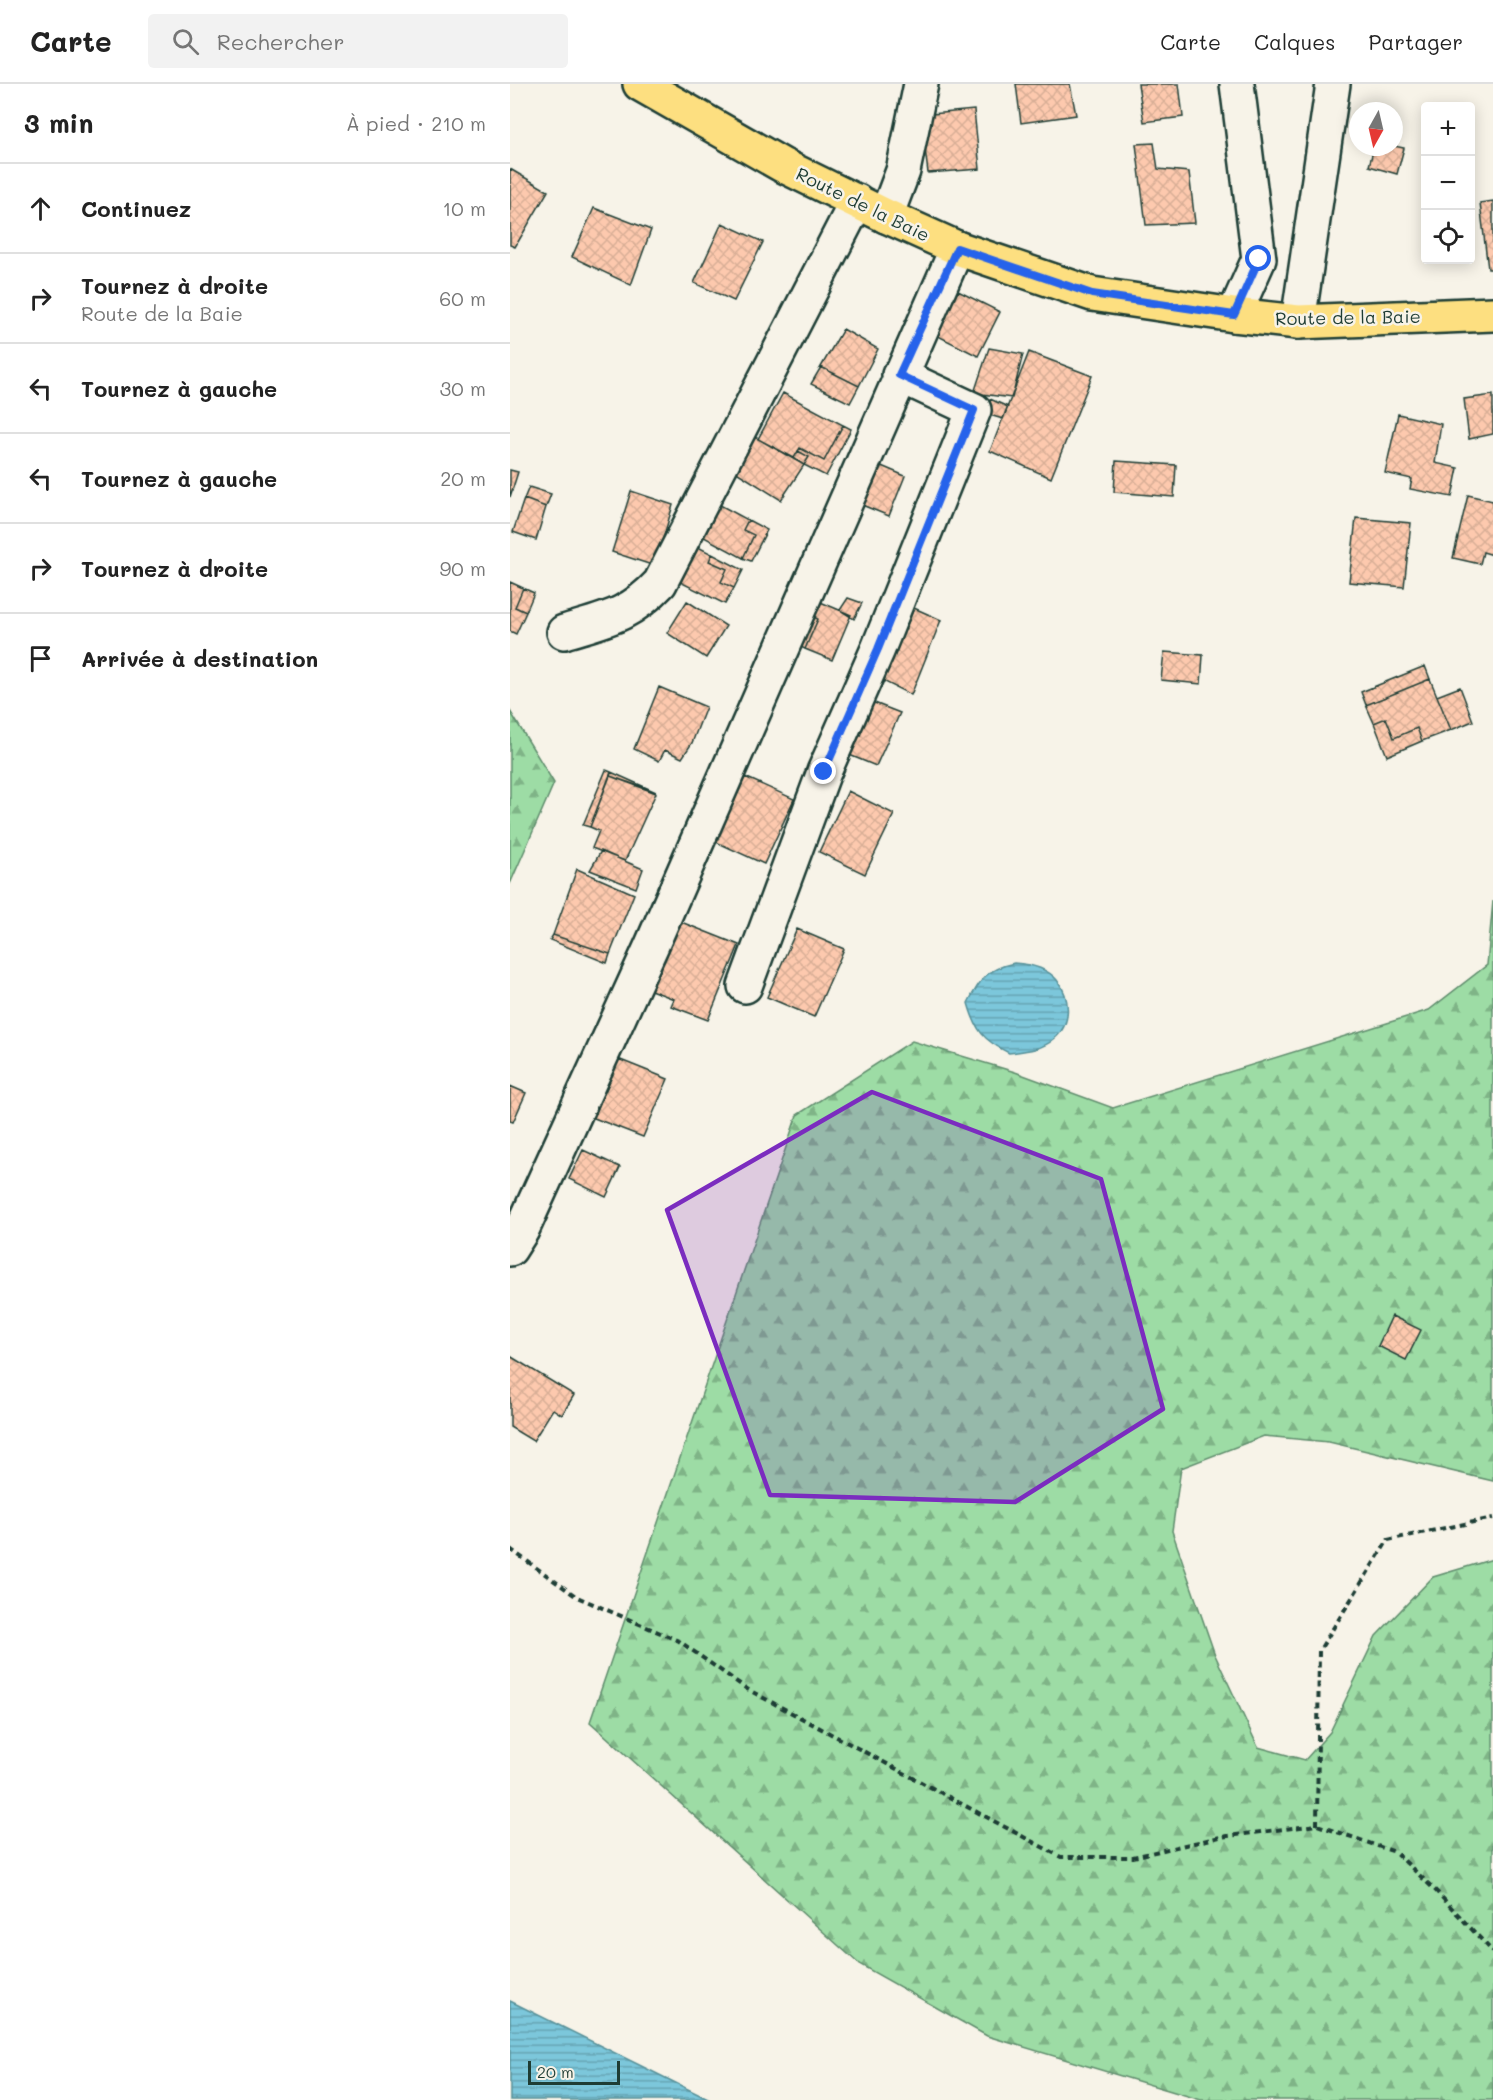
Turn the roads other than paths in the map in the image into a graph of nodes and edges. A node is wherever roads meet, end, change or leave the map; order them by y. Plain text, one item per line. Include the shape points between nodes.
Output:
1 (921, 84) edge
2 (1237, 84) edge
3 (1333, 84) edge
4 (648, 86) edge
5 (857, 201) junction
6 (886, 216) junction
7 (957, 248) junction
8 (1493, 314) edge
9 (1234, 315) junction
10 (1298, 322) junction
11 (899, 375) junction
12 (564, 632) dead end
13 (745, 986) dead end
14 (510, 1249) edge

1 - 6 street via 903,171
2 - 9 street via 1259,259
3 - 10 street
4 - 5 main road, Route de la Baie via 782,165
5 - 6 main road, Route de la Baie
5 - 12 street via 660,583 642,603 623,614
6 - 7 main road, Route de la Baie
7 - 9 main road, Route de la Baie via 1092,294
7 - 11 street
8 - 10 main road, Route de la Baie
9 - 10 main road, Route de la Baie
11 - 13 street via 974,410 824,772
11 - 14 street via 651,947

